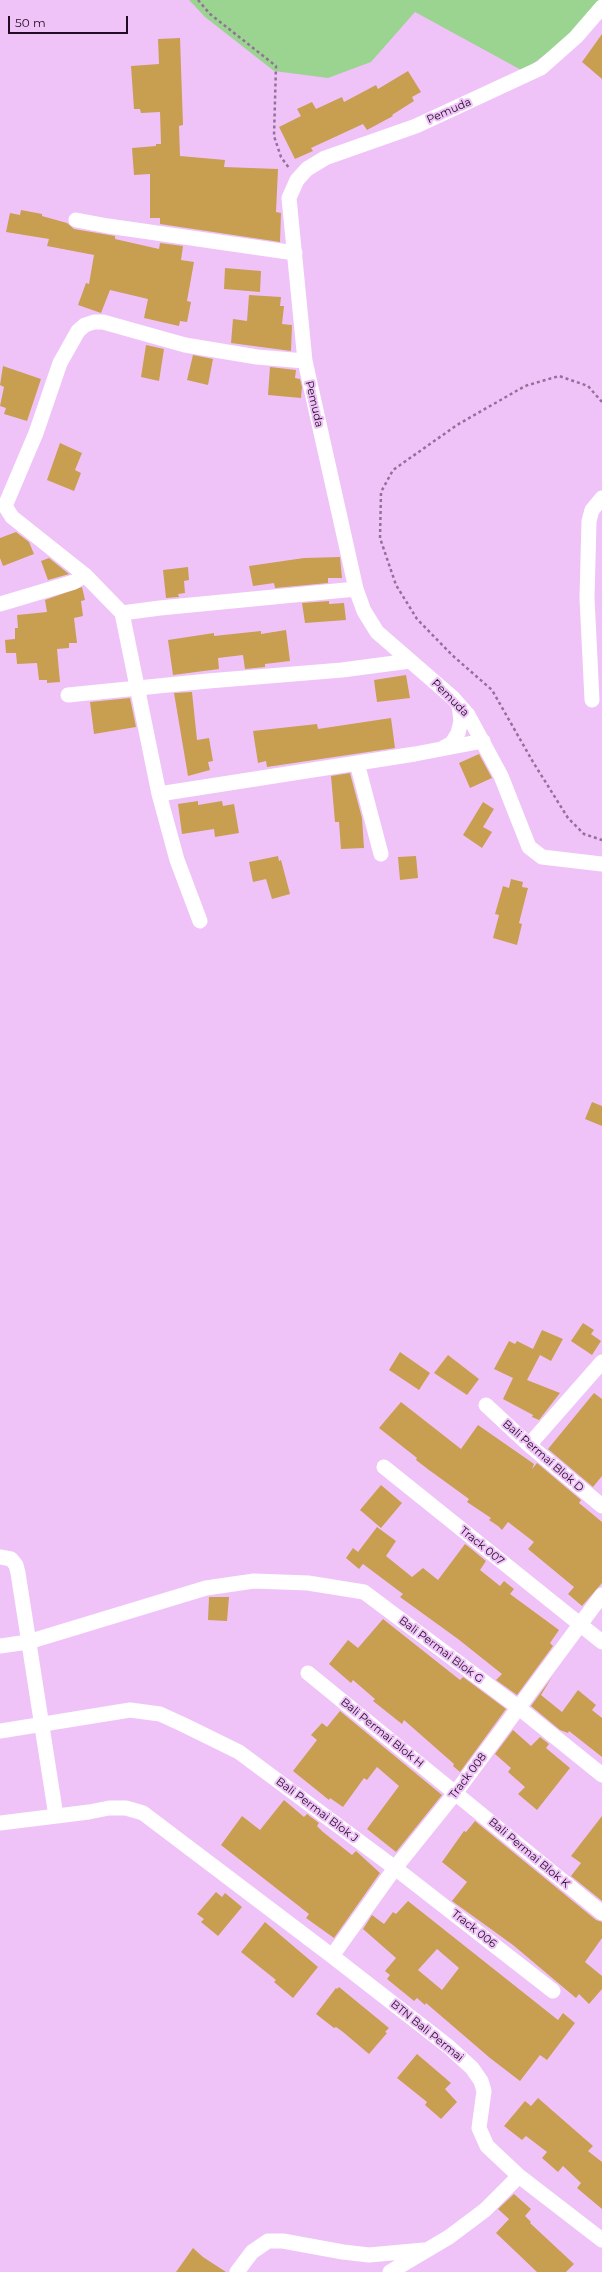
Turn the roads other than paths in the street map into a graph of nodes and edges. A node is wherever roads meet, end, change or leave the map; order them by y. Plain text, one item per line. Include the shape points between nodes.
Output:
1 (602, 7) edge
2 (76, 220) dead end
3 (295, 253) junction
4 (305, 362) junction
5 (602, 498) edge
6 (2, 510) edge
7 (85, 575) junction
8 (356, 589) junction
9 (0, 604) edge
10 (122, 613) junction
11 (410, 661) junction
12 (138, 689) junction
13 (68, 695) dead end
14 (592, 700) dead end
15 (459, 705) junction
16 (483, 741) junction
17 (442, 748) junction
18 (357, 763) junction
19 (159, 794) junction
20 (381, 854) dead end
21 (602, 864) edge
22 (200, 921) dead end
23 (602, 1362) edge
24 (486, 1405) dead end
25 (529, 1445) junction
26 (384, 1467) dead end
27 (601, 1502) edge
28 (0, 1557) edge
29 (602, 1595) edge
30 (581, 1625) junction
31 (28, 1642) junction
32 (602, 1642) edge
33 (0, 1646) edge
34 (308, 1673) dead end
35 (519, 1708) junction
36 (41, 1723) junction
37 (0, 1731) edge
38 (602, 1775) edge
39 (456, 1792) junction
40 (56, 1816) junction
41 (0, 1823) edge
42 (396, 1868) junction
43 (602, 1913) edge
44 (332, 1956) junction
45 (553, 1990) dead end
46 (518, 2176) junction
47 (602, 2240) edge
48 (424, 2250) junction
49 (237, 2272) edge
50 (390, 2272) edge

1 - 3 street, Pemuda via 576,37 541,68 416,126 325,158 307,169 297,180 289,198
2 - 3 street
3 - 4 street, Pemuda
4 - 6 street via 185,345 103,322 85,325 78,331 60,363 36,433
4 - 8 street, Pemuda
5 - 14 street via 592,510 590,521 587,598
6 - 7 street
7 - 9 street via 74,582
7 - 10 street
8 - 10 street
8 - 11 street, Pemuda via 371,624
10 - 12 street
11 - 12 street
11 - 15 street, Pemuda
12 - 13 street
12 - 19 street via 146,741
15 - 16 street, Pemuda
15 - 17 street via 461,721 458,733 452,743
16 - 17 street
16 - 21 street, Pemuda via 501,776 524,840 535,853 548,858
17 - 18 street
18 - 19 street
18 - 20 street
19 - 22 street via 177,860
23 - 25 street
24 - 25 street, Bali Permai Blok D
25 - 27 street, Bali Permai Blok D
26 - 30 street, Track 007
28 - 31 street via 11,1559 16,1565
29 - 30 street, Track 008
30 - 32 street, Track 007
30 - 35 street, Track 008
31 - 33 street
31 - 35 street, Bali Permai Blok G via 206,1588 254,1581 308,1583 364,1592
31 - 36 street
34 - 39 street, Bali Permai Blok H
35 - 38 street, Bali Permai Blok G
35 - 39 street, Track 008
36 - 37 street, Bali Permai Blok J
36 - 40 street
36 - 42 street, Bali Permai Blok J via 130,1710 160,1714 239,1752
39 - 42 street, Track 008
39 - 43 street, Bali Permai Blok K
40 - 41 street, BTN Bali Permai
40 - 44 street, BTN Bali Permai via 109,1808 126,1808 143,1813
42 - 44 street, Track 008
42 - 45 street, Track 006
44 - 46 street, BTN Bali Permai via 449,2047 472,2068 484,2091 481,2134 492,2152
46 - 47 street, BTN Bali Permai
46 - 48 street via 485,2210 436,2246
48 - 49 street via 369,2255 283,2241 268,2241 252,2252
48 - 50 street

